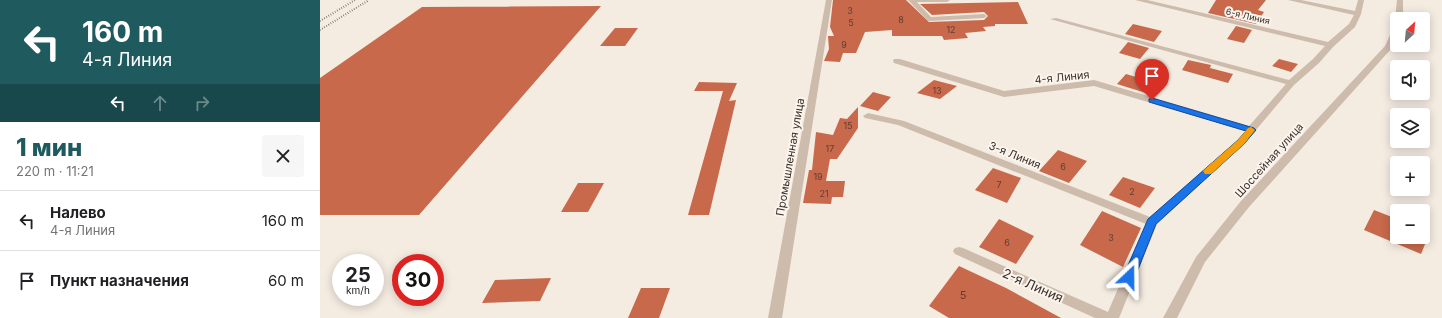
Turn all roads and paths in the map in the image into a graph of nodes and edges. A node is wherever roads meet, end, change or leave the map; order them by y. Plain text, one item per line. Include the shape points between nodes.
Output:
1 (829, 0) edge
2 (911, 0) edge
3 (948, 0) edge
4 (1138, 0) edge
5 (1290, 0) edge
6 (1360, 0) edge
7 (1400, 0) edge
8 (1399, 12) edge
9 (1358, 14) junction
10 (984, 16) dead end
11 (1054, 19) dead end
12 (1390, 43) edge
13 (1330, 45) junction
14 (897, 62) dead end
15 (1291, 83) junction
16 (868, 116) dead end
17 (1251, 130) junction
18 (1152, 222) junction
19 (959, 251) dead end
20 (775, 318) edge
21 (1108, 318) edge
22 (1112, 318) edge
23 (1170, 318) edge

1 - 20 street, Промышленная улица
2 - 3 street
2 - 10 street via 929,19
4 - 13 street, 6-я Линия
5 - 9 street
6 - 9 street
7 - 8 street
9 - 13 street via 1352,25
11 - 15 street
12 - 23 street, Шоссейная улица via 1245,204 1200,260
13 - 15 street
14 - 17 street, 4-я Линия via 1004,94 1094,84
15 - 17 street
16 - 18 street, 3-я Линия via 901,123
17 - 18 street
18 - 22 street
19 - 21 street, 2-я Линия

